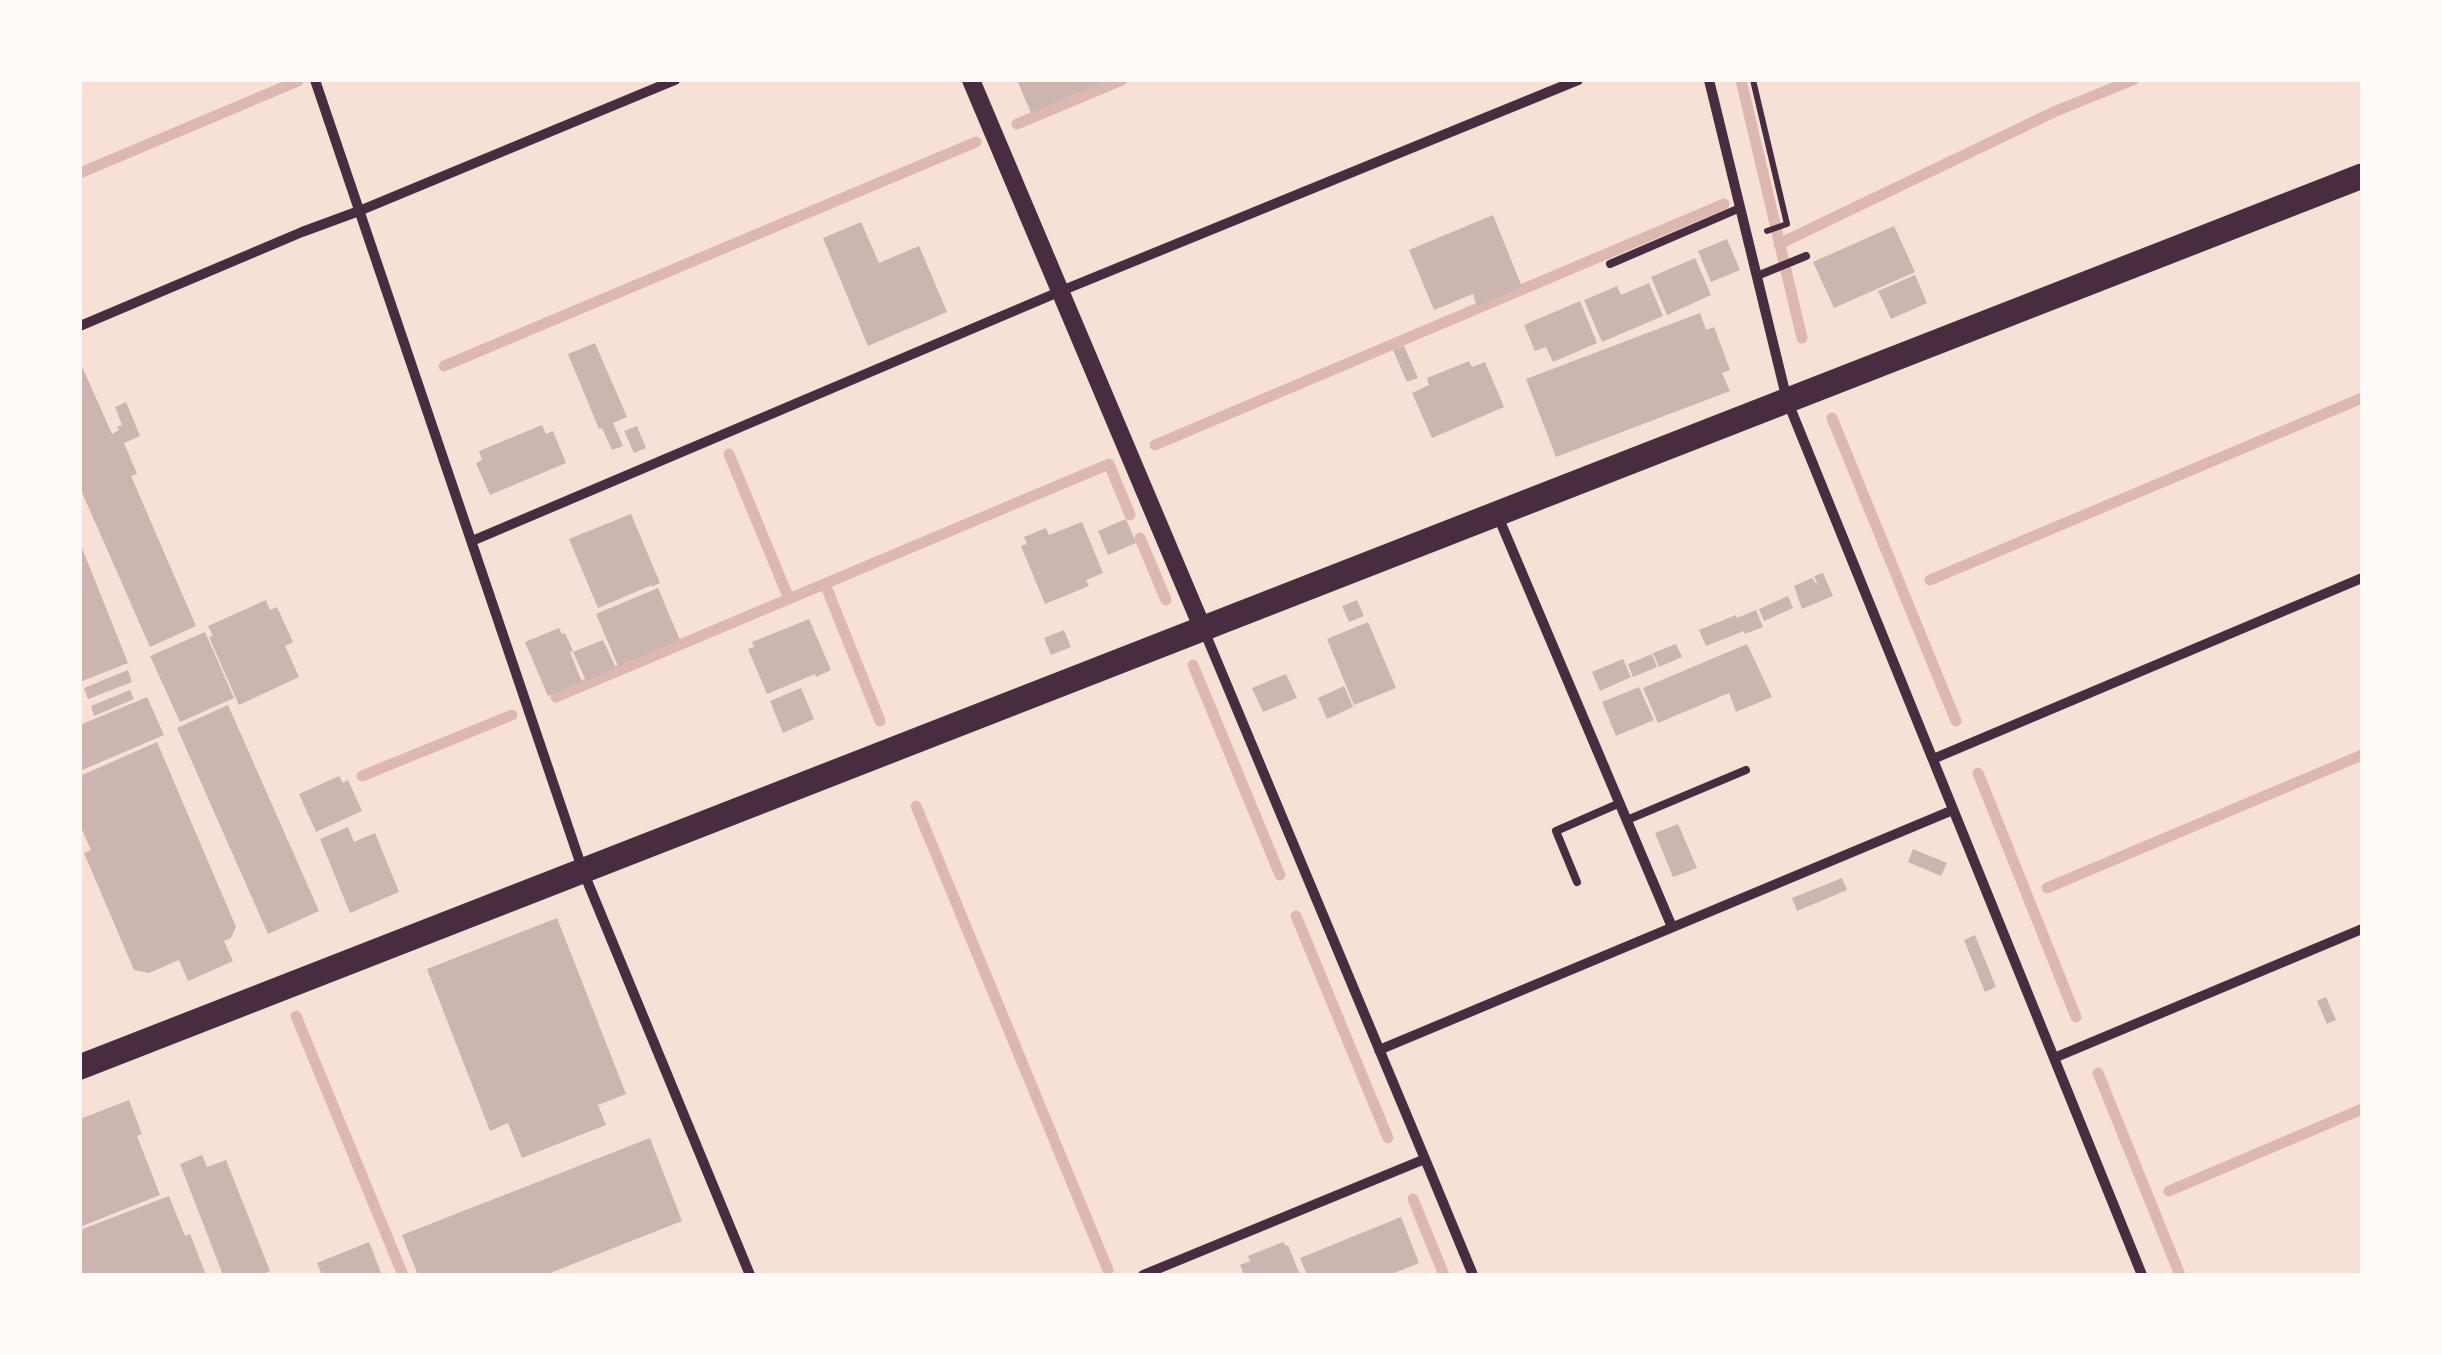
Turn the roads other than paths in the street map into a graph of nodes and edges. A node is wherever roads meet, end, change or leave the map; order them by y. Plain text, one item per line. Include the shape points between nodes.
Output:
1 (315, 80) edge
2 (675, 80) edge
3 (972, 80) edge
4 (1578, 80) edge
5 (1709, 80) edge
6 (2362, 176) edge
7 (1740, 208) junction
8 (360, 212) junction
9 (1806, 256) dead end
10 (1610, 264) dead end
11 (1757, 276) junction
12 (1060, 291) junction
13 (80, 326) edge
14 (1787, 400) junction
15 (1497, 513) junction
16 (472, 540) junction
17 (2362, 578) edge
18 (1202, 628) junction
19 (1933, 759) junction
20 (1746, 770) dead end
21 (1620, 803) junction
22 (1953, 810) junction
23 (1627, 820) junction
24 (583, 871) junction
25 (1578, 882) dead end
26 (1672, 927) junction
27 (2362, 929) edge
28 (1379, 1050) junction
29 (2054, 1058) junction
30 (80, 1067) edge
31 (1424, 1159) junction
32 (750, 1275) edge
33 (1143, 1275) edge
34 (1472, 1275) edge
35 (2142, 1275) edge

1 - 8 street
2 - 8 street
3 - 12 street
4 - 12 street
5 - 7 street
6 - 14 main road
7 - 10 lane
7 - 11 street
8 - 13 street
8 - 16 street
9 - 11 lane
11 - 14 street
12 - 16 street
12 - 18 street
14 - 15 main road
14 - 19 street
15 - 18 main road
15 - 21 street
16 - 24 street
17 - 19 street
18 - 24 main road
18 - 28 street
19 - 22 street
20 - 23 lane
21 - 23 street
21 - 25 lane via 1556,831
22 - 26 street
22 - 29 street
23 - 26 street
24 - 30 main road
24 - 32 street
26 - 28 street
27 - 29 street
28 - 31 street
29 - 35 street
31 - 33 street
31 - 34 street

